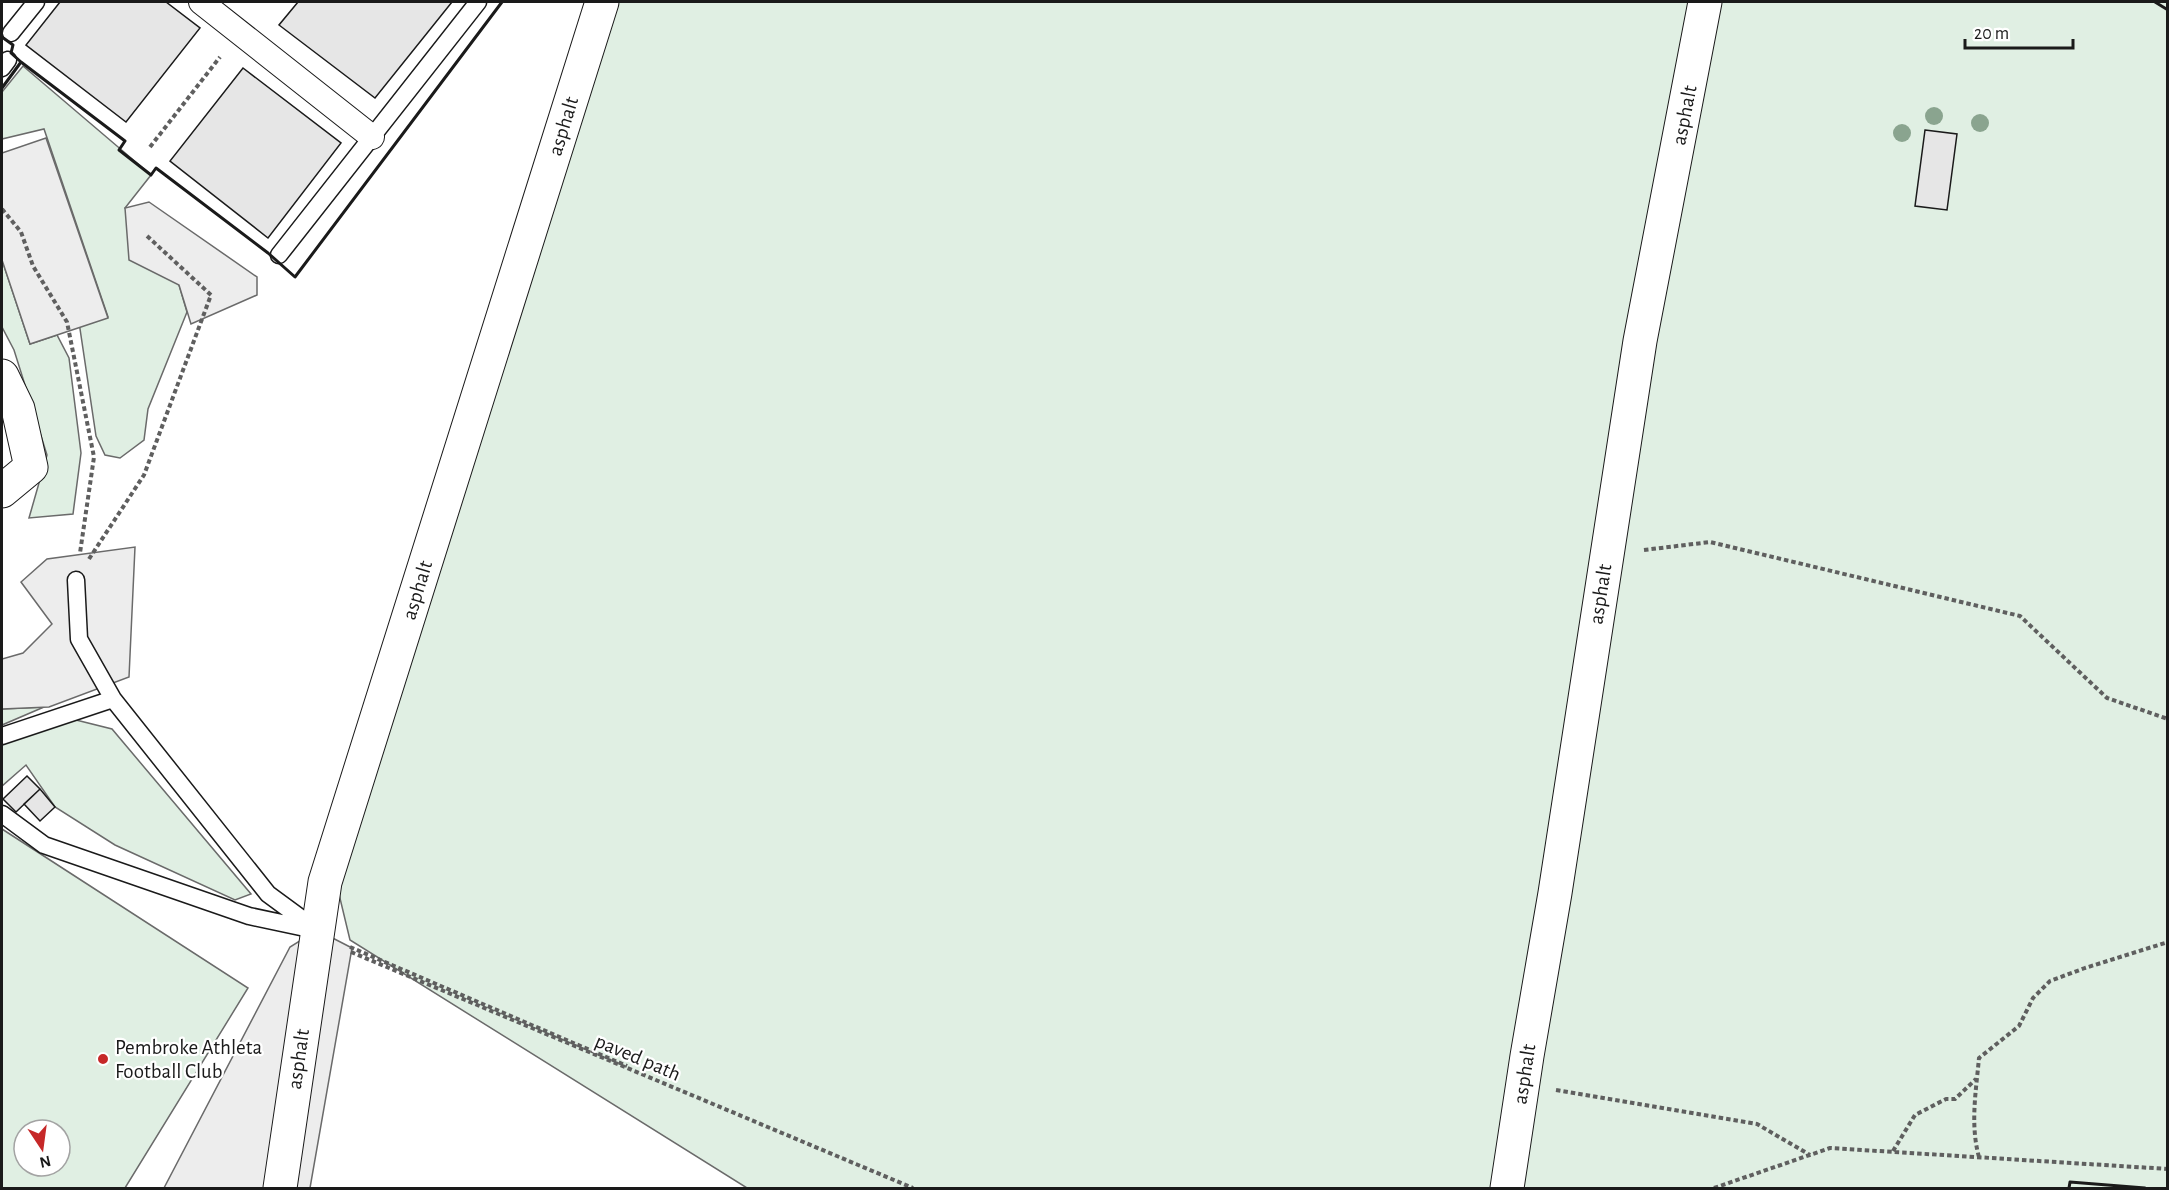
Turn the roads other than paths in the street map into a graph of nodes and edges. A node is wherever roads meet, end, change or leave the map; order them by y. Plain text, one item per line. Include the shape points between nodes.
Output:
1 (36, 2) edge
2 (201, 2) edge
3 (478, 2) edge
4 (602, 2) edge
5 (1705, 2) edge
6 (11, 33) dead end
7 (372, 137) junction
8 (279, 255) dead end
9 (2, 376) edge
10 (2, 491) edge
11 (76, 580) road end
12 (113, 699) junction
13 (2, 736) edge
14 (2, 814) edge
15 (317, 930) junction
16 (280, 1188) edge
17 (1507, 1188) edge

1 - 6 lane
2 - 7 street
3 - 7 lane
4 - 15 street, asphalt via 325,882
5 - 17 street, asphalt via 1640,340
7 - 8 lane
9 - 10 street via 18,409 31,467
11 - 12 lane via 79,639
12 - 13 lane
12 - 15 lane via 268,894
14 - 15 lane via 44,844 249,916
15 - 16 street, asphalt

